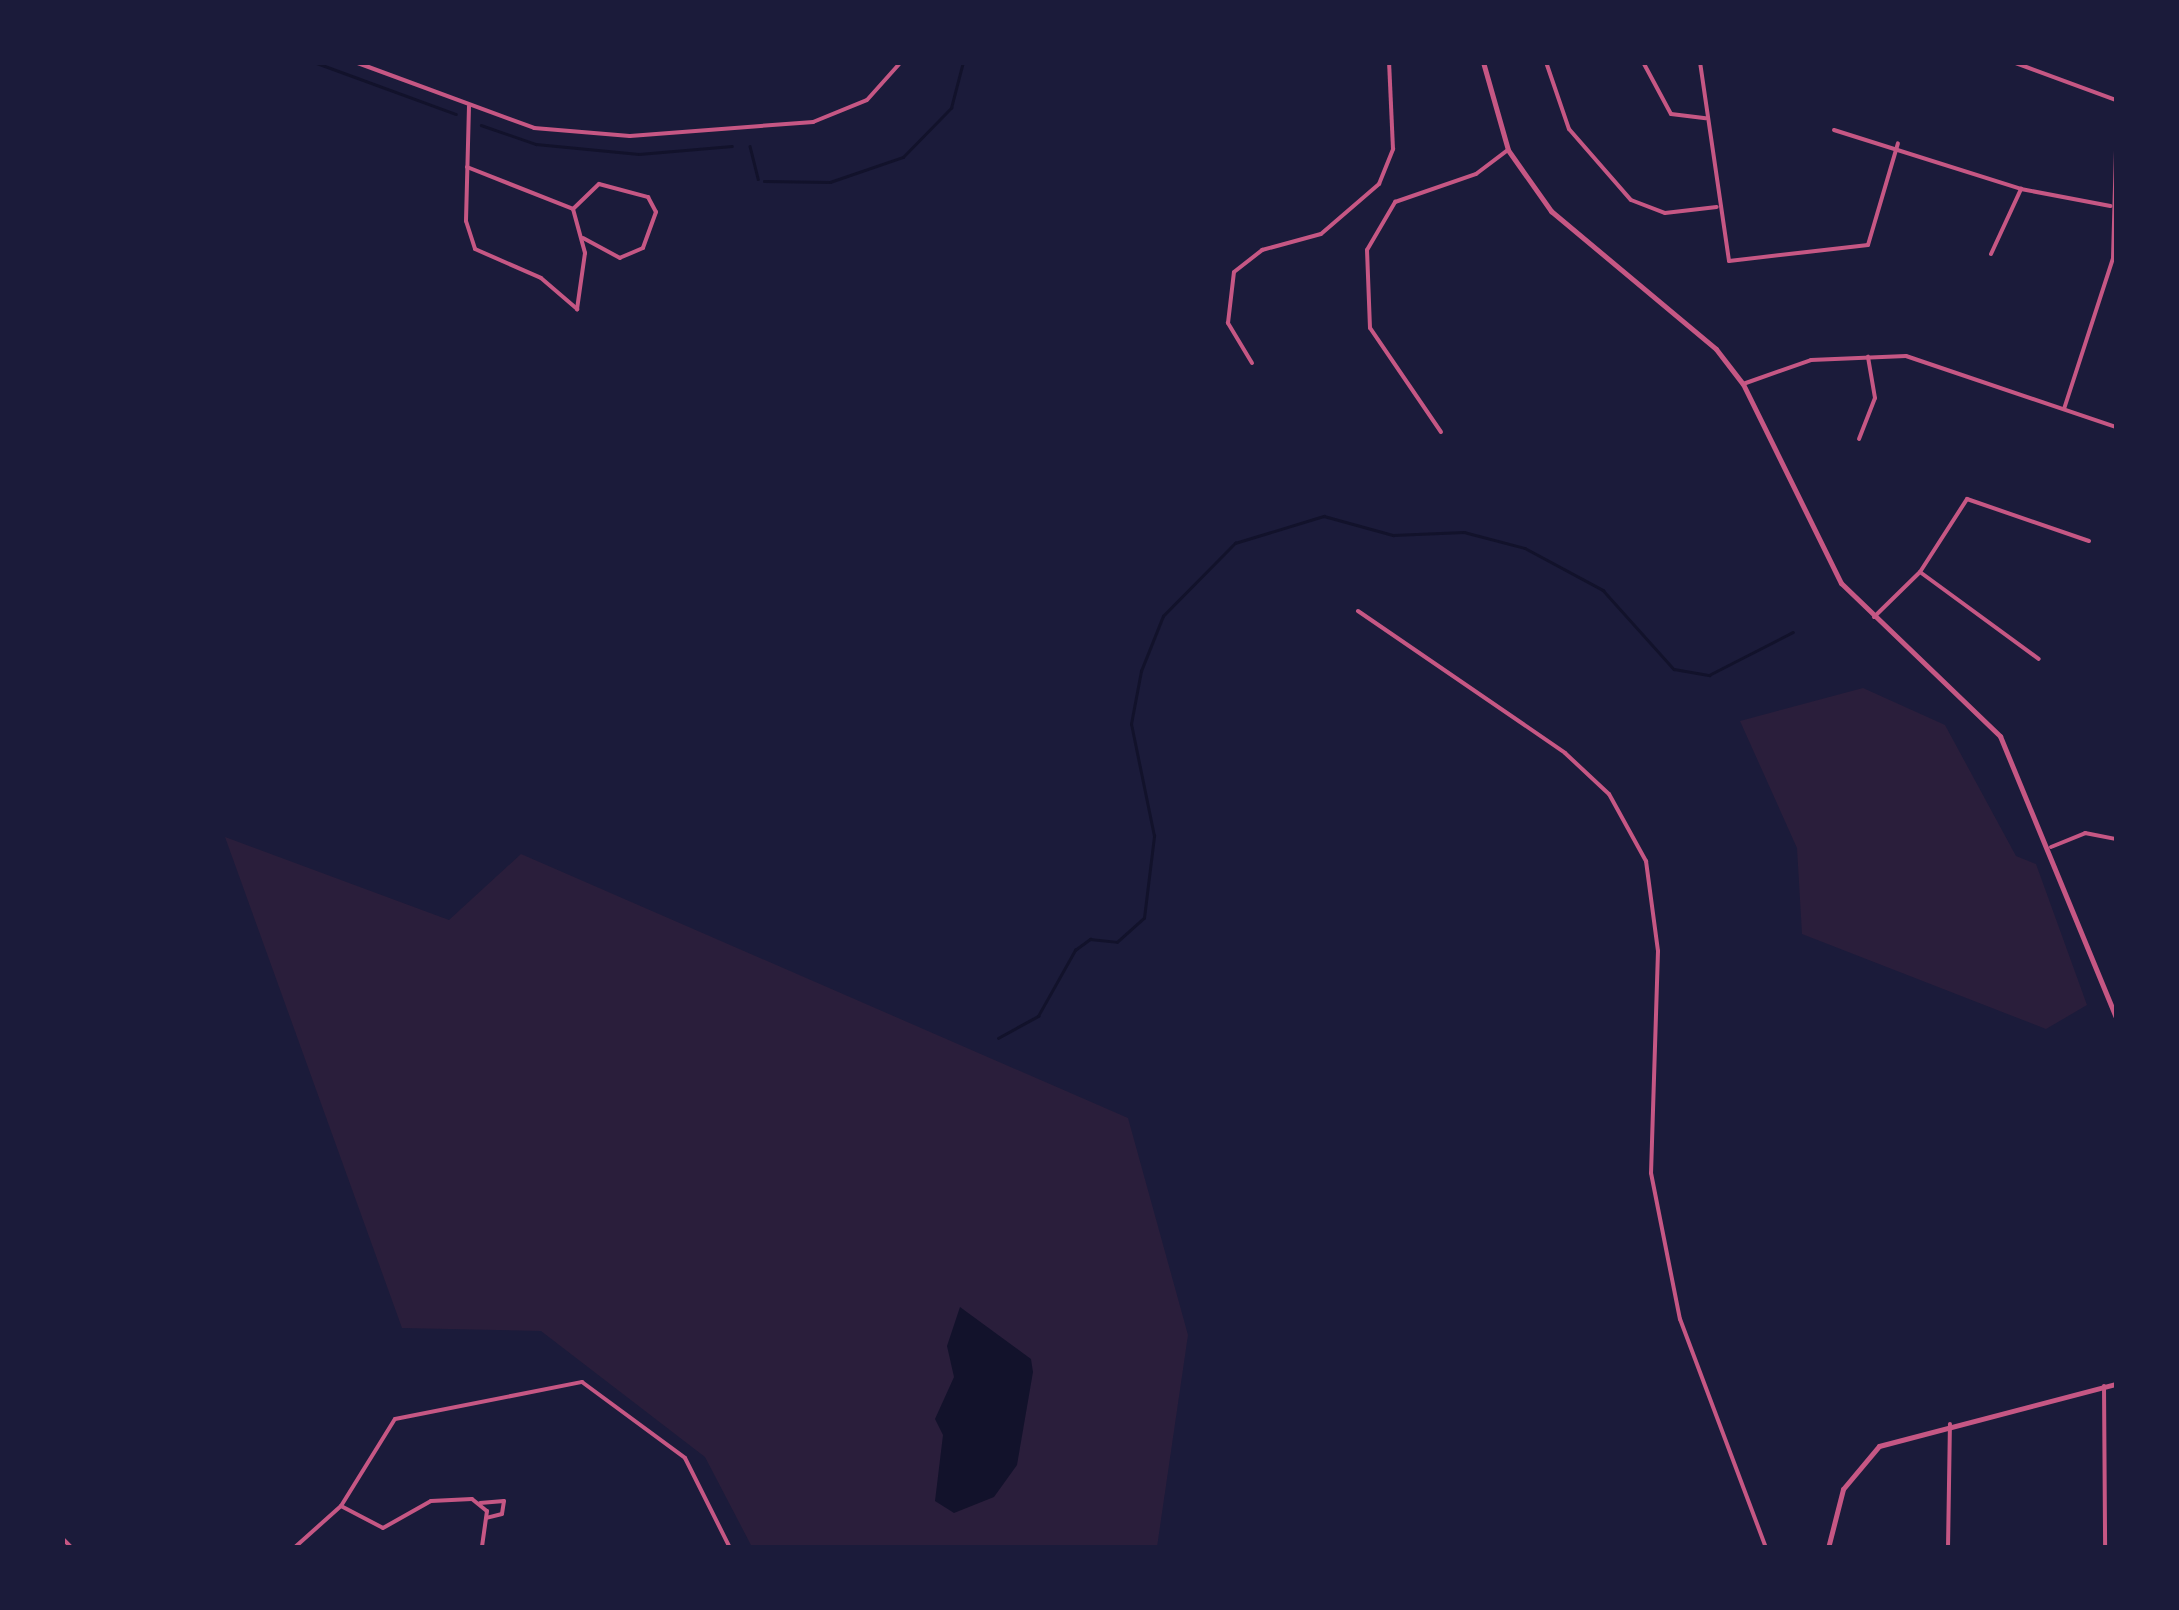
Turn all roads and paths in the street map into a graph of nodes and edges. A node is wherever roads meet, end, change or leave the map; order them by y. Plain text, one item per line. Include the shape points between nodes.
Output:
1 (355, 62) edge
2 (901, 62) edge
3 (1389, 62) edge
4 (1483, 62) edge
5 (1546, 62) edge
6 (1642, 62) edge
7 (1700, 62) edge
8 (2014, 62) edge
9 (2116, 100) edge
10 (470, 106) junction
11 (1706, 118) junction
12 (1834, 130) dead end
13 (1898, 143) junction
14 (2116, 148) edge
15 (1508, 150) junction
16 (466, 167) junction
17 (2020, 190) junction
18 (2110, 206) junction
19 (1720, 207) junction
20 (573, 208) junction
21 (582, 238) junction
22 (1991, 254) dead end
23 (1868, 356) junction
24 (1252, 362) dead end
25 (1743, 384) junction
26 (2064, 410) junction
27 (2116, 428) edge
28 (1441, 432) dead end
29 (1859, 439) dead end
30 (2089, 541) dead end
31 (1920, 572) junction
32 (1358, 611) dead end
33 (1874, 617) junction
34 (2039, 659) dead end
35 (2116, 839) edge
36 (2051, 847) junction
37 (2116, 1017) edge
38 (2116, 1384) edge
39 (2104, 1386) junction
40 (1950, 1424) junction
41 (478, 1504) junction
42 (341, 1506) junction
43 (486, 1518) junction
44 (62, 1538) edge
45 (72, 1548) edge
46 (294, 1548) edge
47 (482, 1548) edge
48 (730, 1548) edge
49 (1766, 1548) edge
50 (1828, 1548) edge
51 (1948, 1548) edge
52 (2105, 1548) edge

1 - 10 street
2 - 10 street via 866,100 812,122 748,133 534,128
3 - 24 street via 1393,149 1379,184 1321,234 1262,250 1234,272 1228,323
4 - 15 street
5 - 19 street via 1578,145 1630,200 1665,213
6 - 11 street via 1671,114
7 - 11 street
8 - 9 street
10 - 16 street
11 - 19 street
12 - 13 street
13 - 17 street
13 - 19 street via 1868,245 1729,262
14 - 18 street
15 - 25 street via 1572,233 1682,318
15 - 28 street via 1476,174 1395,202 1368,250 1376,342
16 - 20 street
16 - 21 street via 474,249 542,278 577,309
17 - 18 street
17 - 22 street
18 - 26 street via 2113,258
20 - 21 street
20 - 21 street via 599,184 648,198 656,212 644,248 620,258
23 - 25 street via 1812,360
23 - 26 street via 1938,361
23 - 29 street via 1875,398
25 - 33 street via 1828,563
26 - 27 street
30 - 31 street via 1968,499
31 - 33 street
31 - 34 street
32 - 49 street via 1565,753 1609,794 1646,861 1658,951 1651,1173 1680,1319
33 - 36 street via 1980,709 2020,766
35 - 36 street via 2086,834
36 - 37 street
38 - 39 street
39 - 40 street
39 - 52 street
40 - 50 street via 1898,1436 1868,1455 1843,1489
40 - 51 street
41 - 42 street via 431,1501 383,1528
41 - 43 street
41 - 43 street via 504,1501 502,1514
42 - 46 street
42 - 48 street via 395,1419 582,1382 686,1458
43 - 47 street
44 - 45 street

